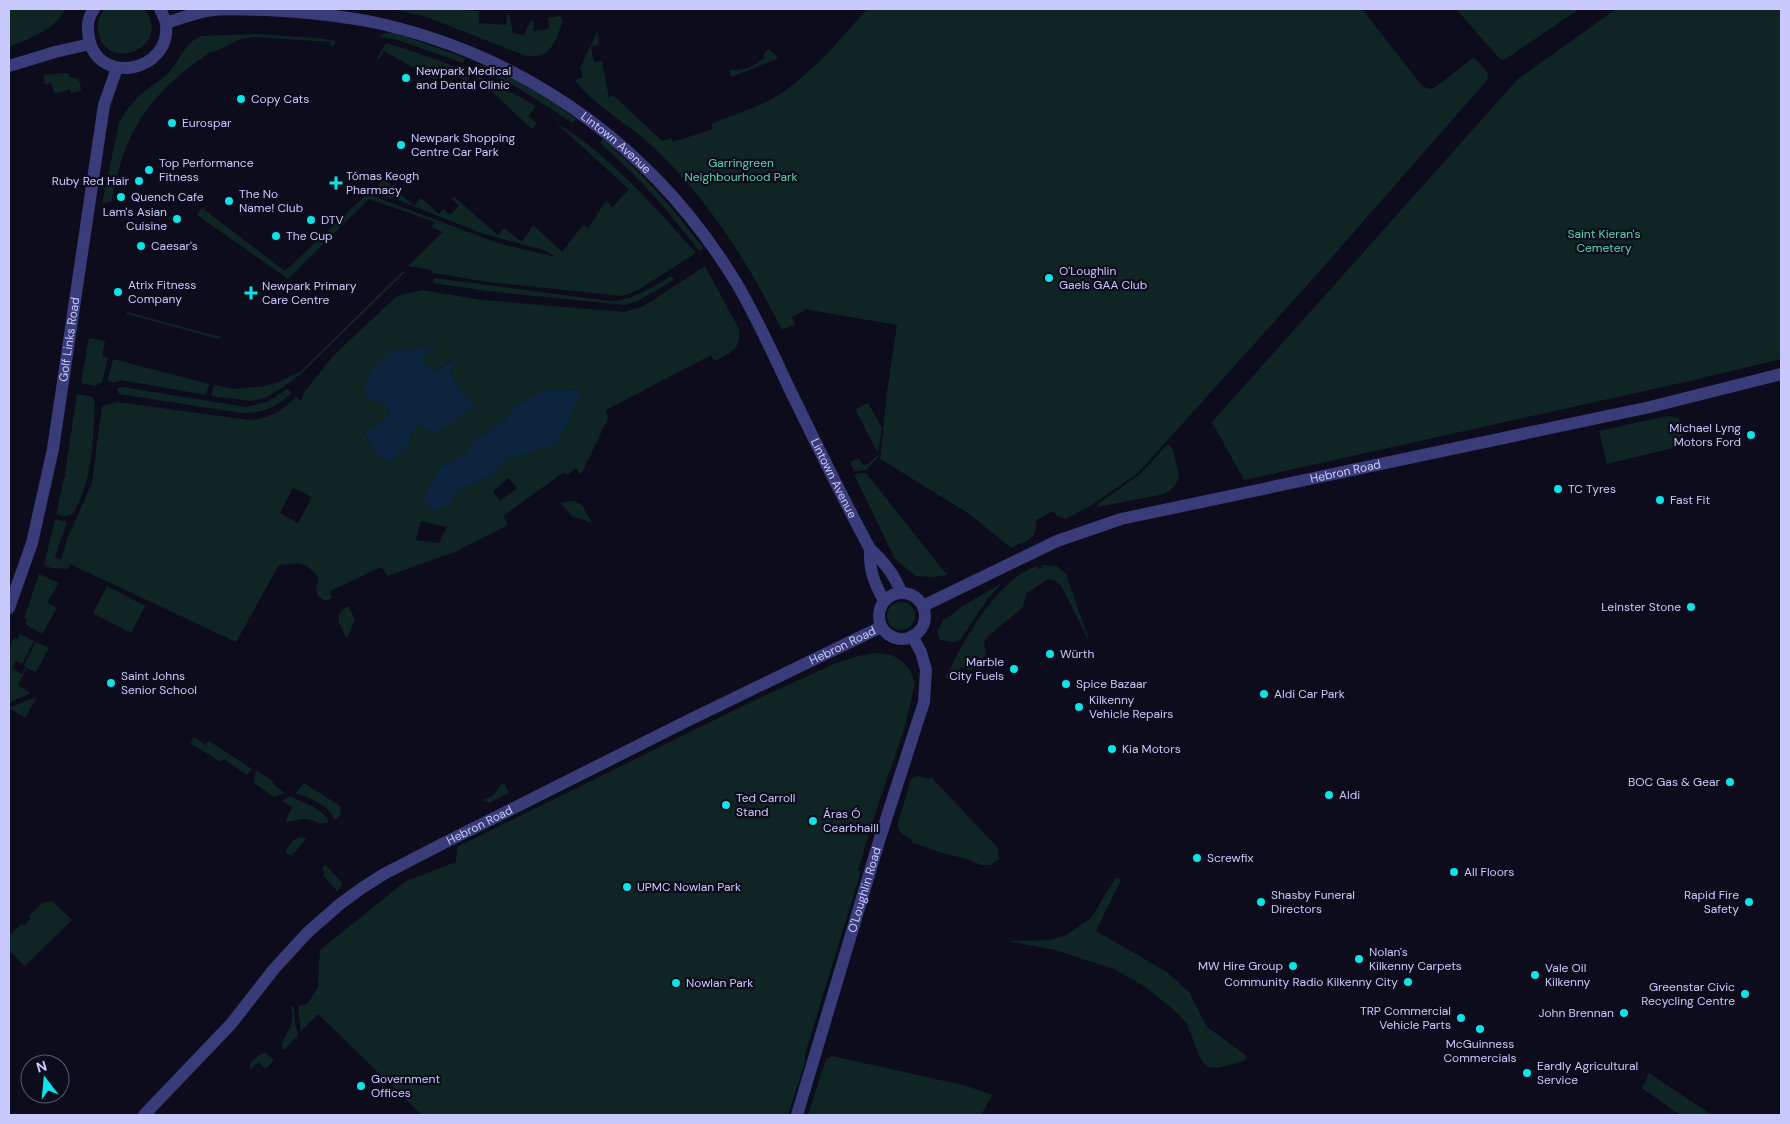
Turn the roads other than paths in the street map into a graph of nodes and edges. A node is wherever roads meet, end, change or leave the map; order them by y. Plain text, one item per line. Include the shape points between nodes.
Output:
1 (94, 9) edge
2 (160, 9) edge
3 (166, 23) junction
4 (90, 44) junction
5 (9, 66) edge
6 (117, 68) junction
7 (1781, 374) edge
8 (870, 549) junction
9 (901, 592) junction
10 (884, 601) junction
11 (923, 606) junction
12 (9, 608) edge
13 (881, 627) junction
14 (912, 636) junction
15 (144, 1115) edge
16 (797, 1115) edge

1 - 4 street via 87,28
2 - 3 street
3 - 6 street via 164,41 156,55 146,64
3 - 8 street, Lintown Avenue via 212,10 301,12 356,18 414,32 475,53 514,72 589,118 664,186 712,245 746,301
4 - 5 street
4 - 6 street via 105,62
6 - 12 street, Golf Links Road via 104,104 52,449 32,543
7 - 11 street, Hebron Road via 1650,406 1121,519 1057,540
8 - 9 street, Lintown Avenue via 883,560
8 - 10 street, Lintown Avenue via 870,568
9 - 10 street
9 - 11 street via 910,594
10 - 13 street via 878,617
11 - 14 street via 923,624
13 - 14 street via 896,638
13 - 15 street, Hebron Road via 680,724 362,888 307,933 231,1024
14 - 16 street, O'Loughlin Road via 926,670 924,702

